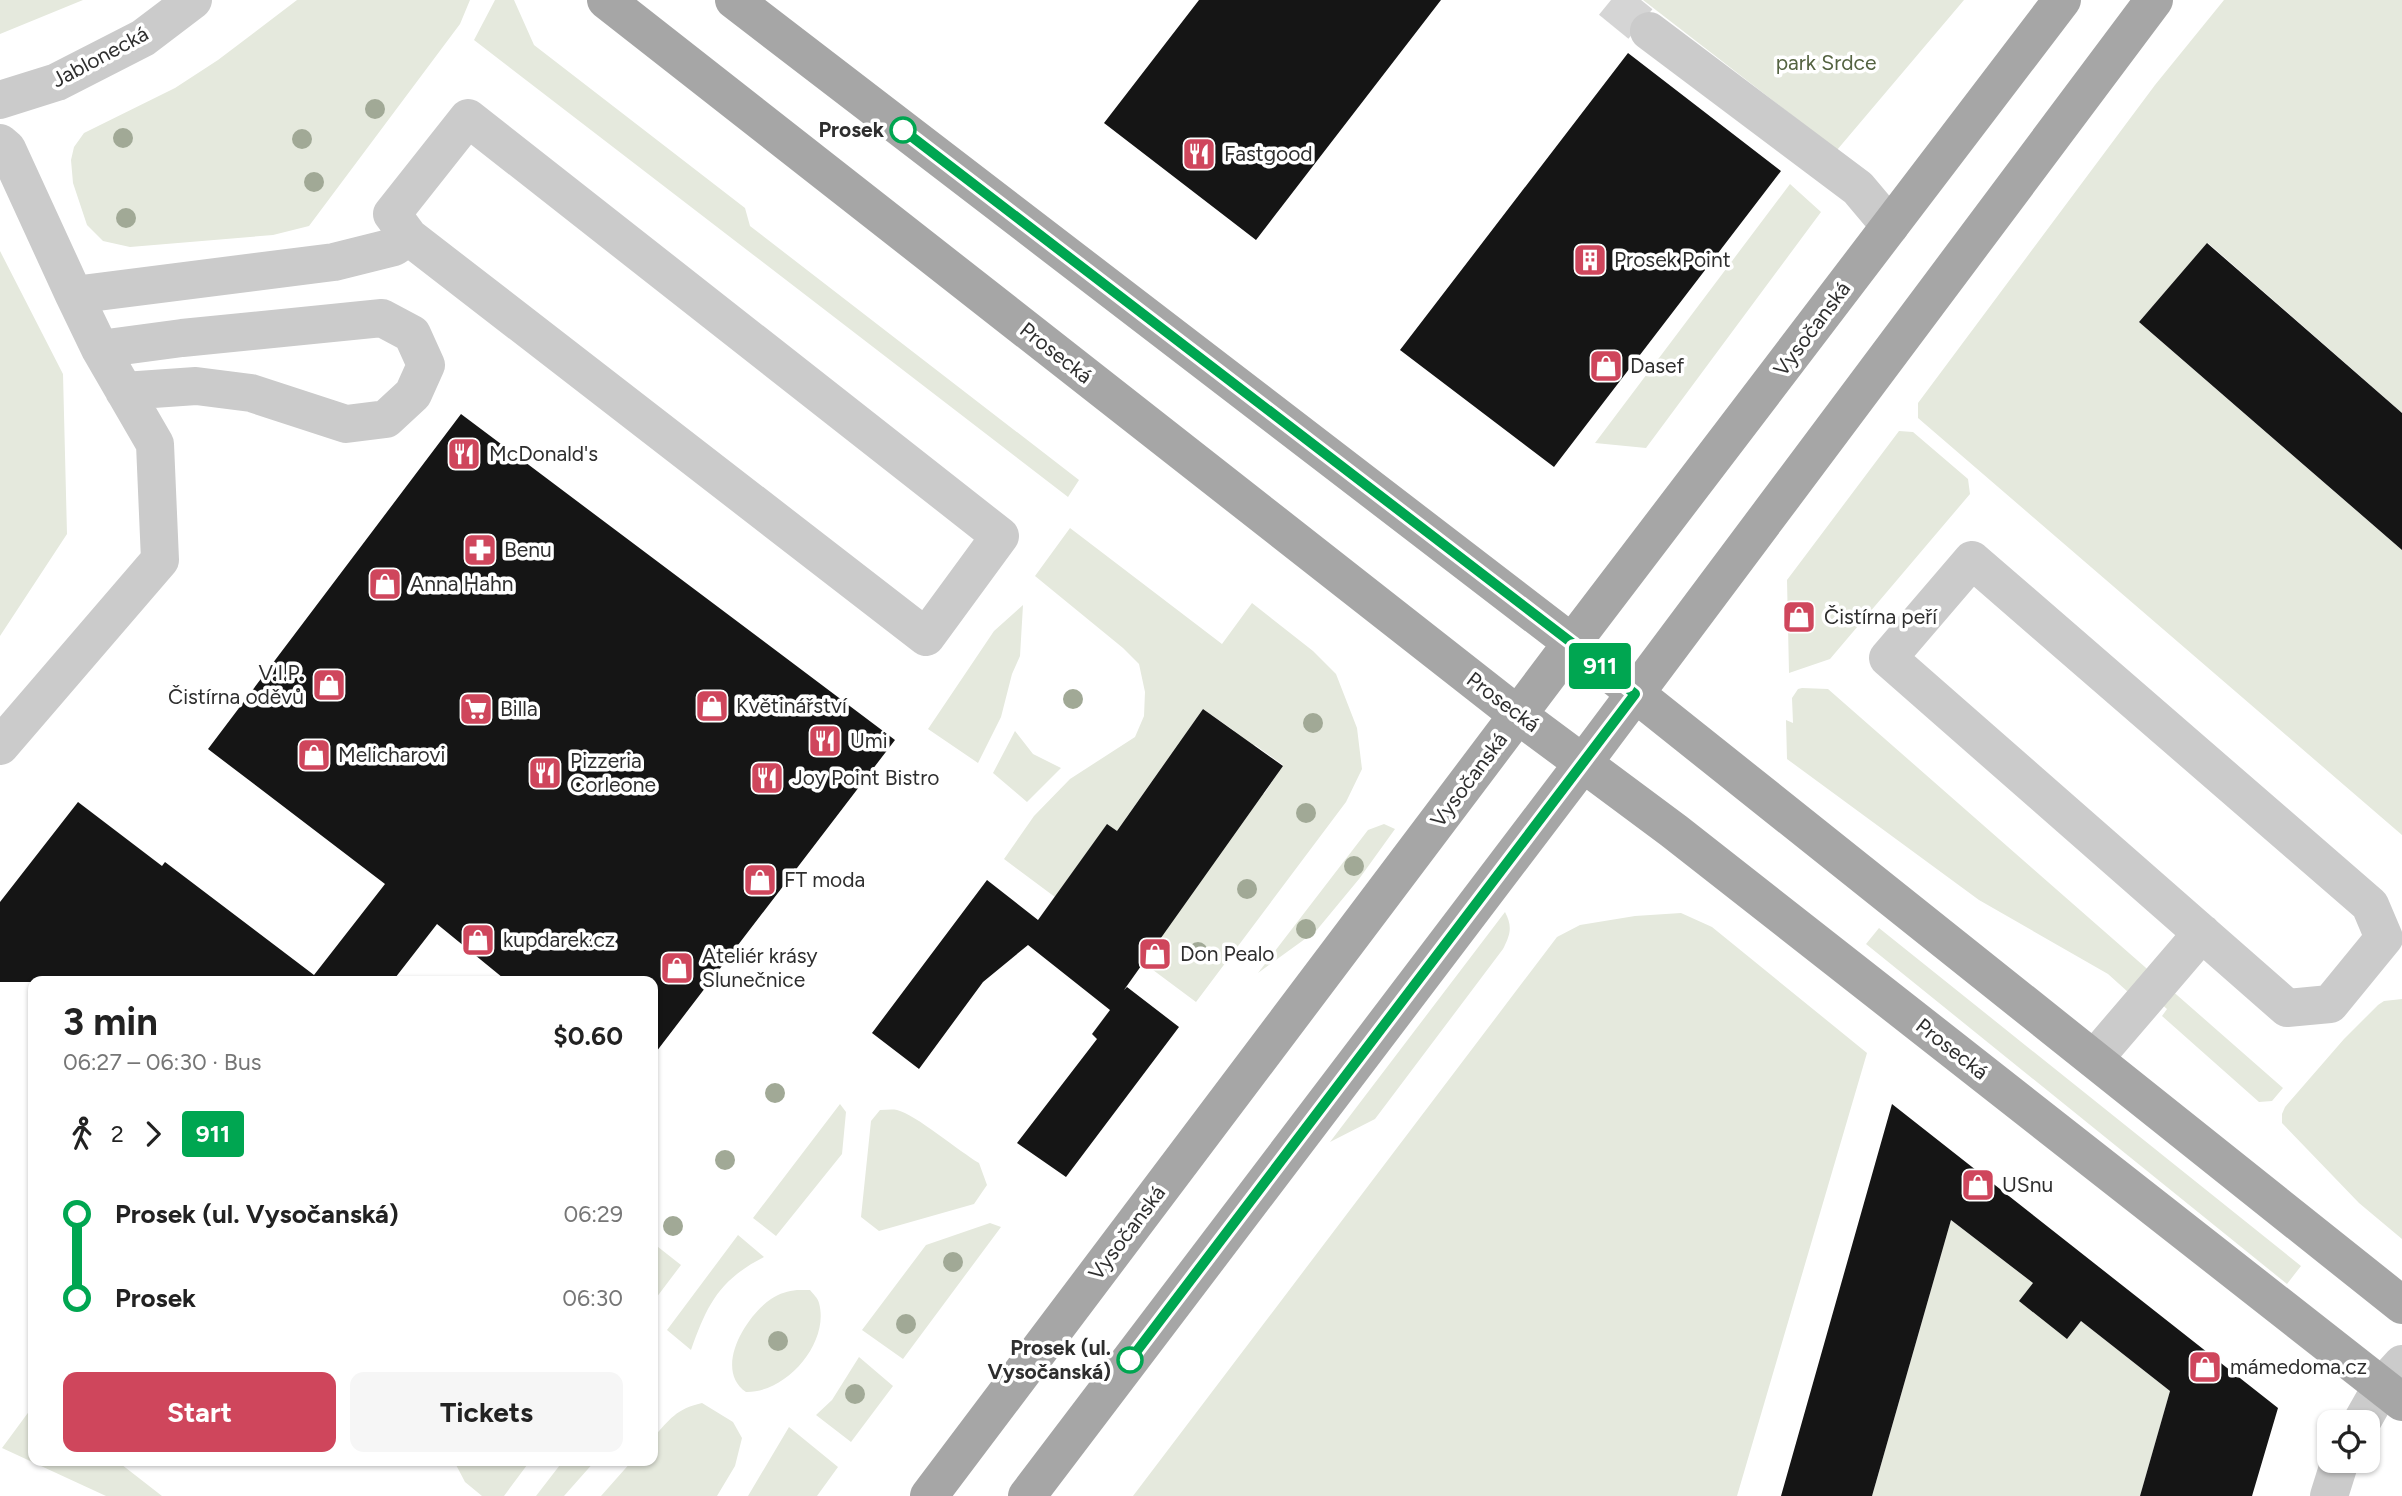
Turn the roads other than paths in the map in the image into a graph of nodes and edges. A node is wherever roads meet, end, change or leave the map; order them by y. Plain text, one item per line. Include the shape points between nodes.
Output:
1 (193, 0) edge
2 (606, 0) edge
3 (734, 0) edge
4 (2062, 0) edge
5 (2154, 0) edge
6 (1649, 31) tunnel mouth
7 (0, 100) edge
8 (0, 143) edge
9 (1890, 226) junction
10 (409, 237) junction
11 (74, 295) junction
12 (100, 349) junction
13 (124, 391) junction
14 (1572, 643) junction
15 (1635, 694) junction
16 (1518, 715) junction
17 (0, 746) edge
18 (1584, 762) junction
19 (2202, 933) junction
20 (2393, 942) edge
21 (2094, 1059) junction
22 (2402, 1305) edge
23 (2395, 1384) edge
24 (2372, 1410) edge
25 (2336, 1473) edge
26 (929, 1496) edge
27 (1027, 1496) edge
28 (2329, 1496) edge

1 - 7 street, Jablonecká via 143,38 57,82
2 - 16 main road, Prosecká
3 - 14 main road
4 - 9 main road, Vysočanská
5 - 15 main road
6 - 9 street via 1858,188
8 - 11 street via 7,149
9 - 14 main road, Vysočanská
10 - 10 street via 926,638 1000,536 468,118 392,214
10 - 11 street via 394,247 334,262
11 - 12 street
12 - 13 street
12 - 13 street via 382,318 412,334 426,365 413,394 386,419 346,424 251,393 196,386
13 - 17 street via 155,444 160,560
14 - 15 main road
14 - 16 main road, Vysočanská
15 - 18 main road
15 - 21 main road
16 - 18 main road, Prosecká
16 - 26 main road, Vysočanská
18 - 23 main road, Prosecká
18 - 27 main road
19 - 20 street via 2287,1008 2330,1004
19 - 20 street via 1888,658 1972,560 2370,905
19 - 21 street
21 - 22 main road
23 - 24 street
25 - 28 street

